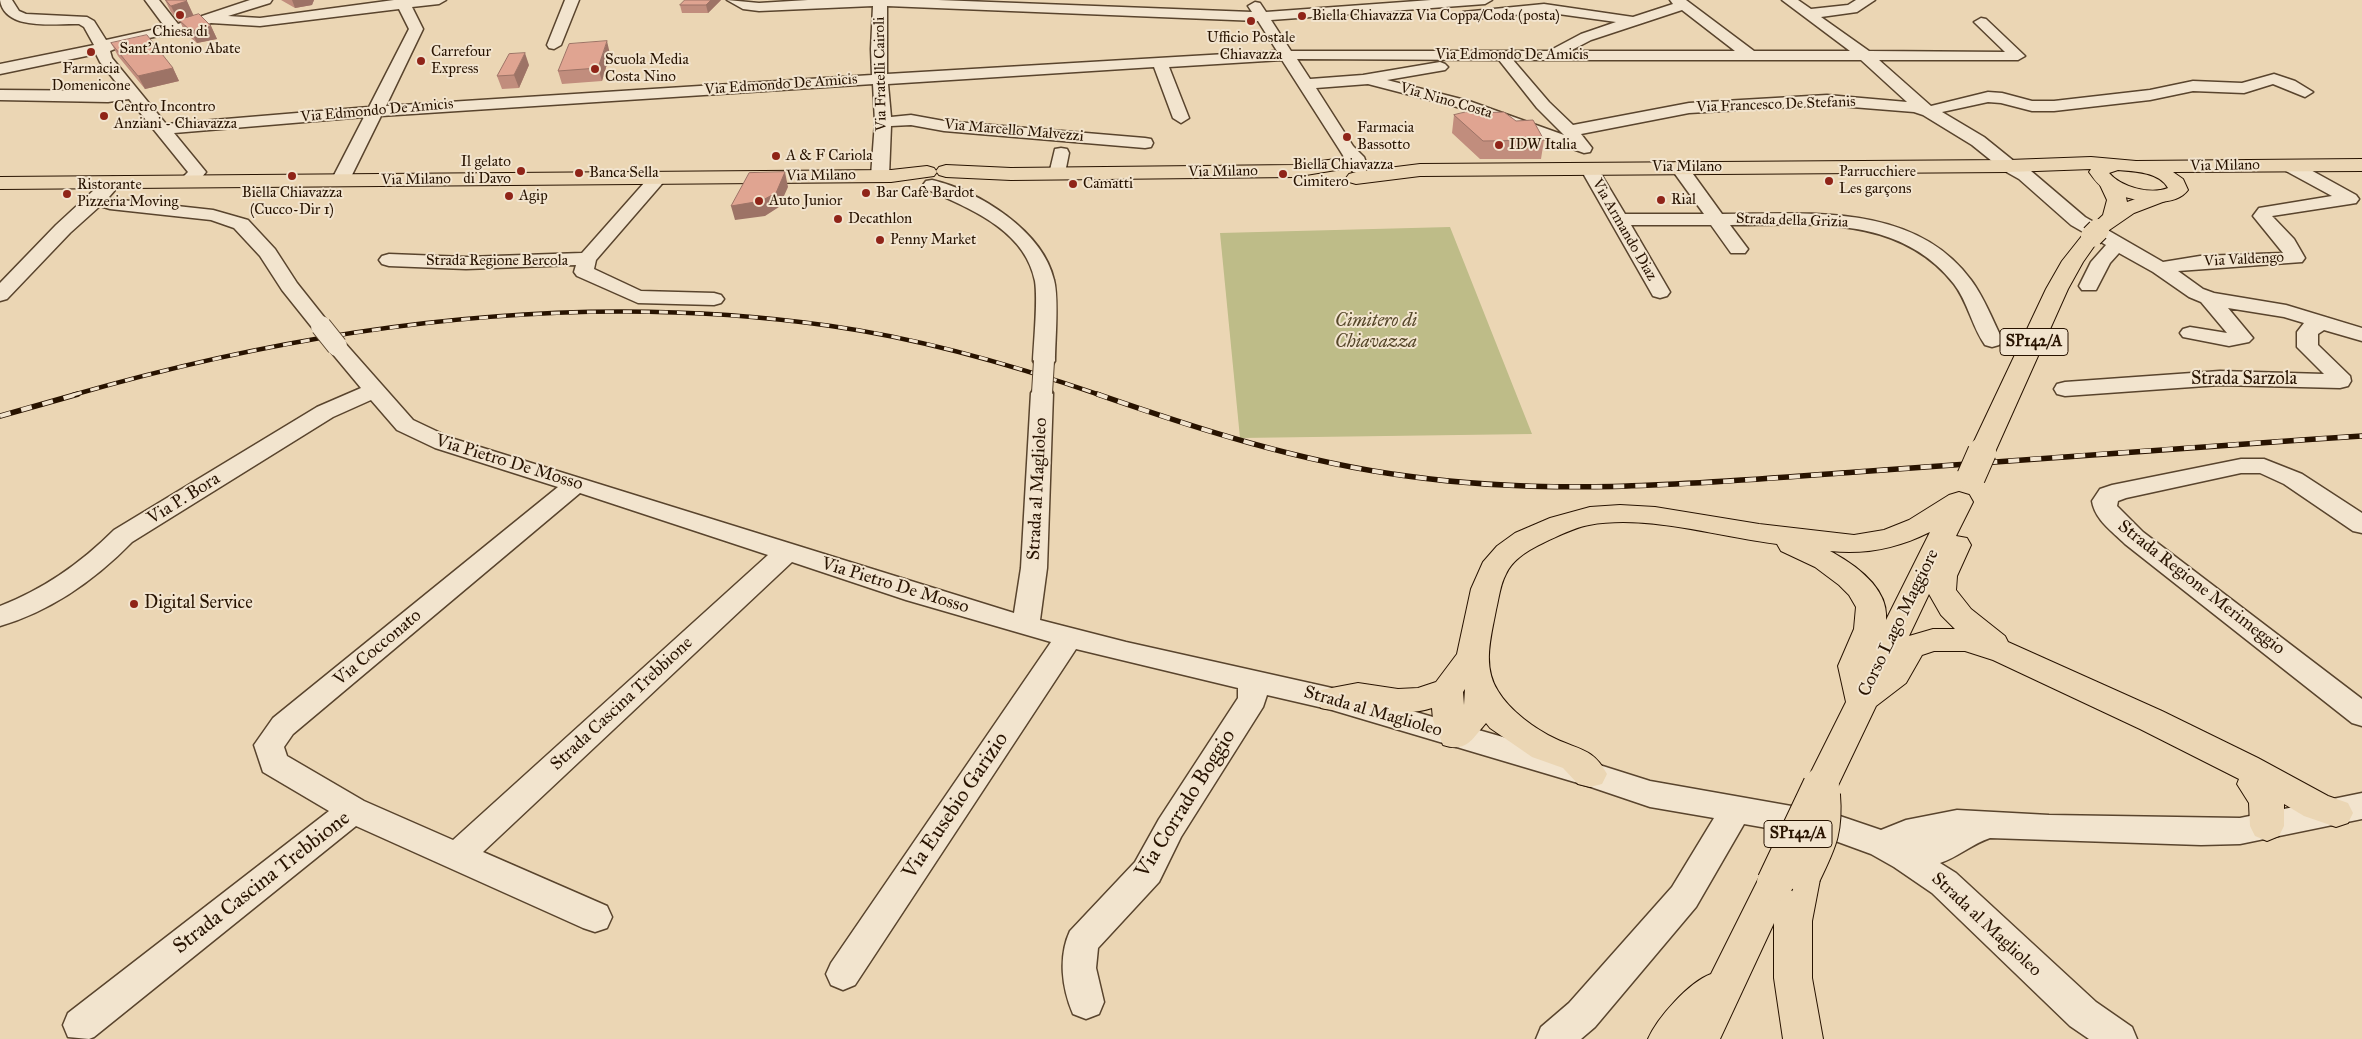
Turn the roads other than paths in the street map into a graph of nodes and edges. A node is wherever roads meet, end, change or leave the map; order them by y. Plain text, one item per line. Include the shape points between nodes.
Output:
1 (5, 0) edge
2 (152, 0) edge
3 (265, 0) edge
4 (440, 0) edge
5 (572, 0) edge
6 (734, 0) edge
7 (1252, 0) edge
8 (1789, 0) edge
9 (1868, 0) edge
10 (880, 1) edge
11 (402, 2) edge
12 (1680, 2) edge
13 (963, 3) edge
14 (1485, 5) edge
15 (1337, 12) junction
16 (1807, 14) junction
17 (1262, 17) junction
18 (208, 19) junction
19 (1636, 22) junction
20 (1981, 22) dead end
21 (174, 29) junction
22 (1901, 40) dead end
23 (1980, 40) dead end
24 (2000, 40) junction
25 (554, 45) dead end
26 (1143, 48) dead end
27 (107, 50) junction
28 (1287, 54) junction
29 (1550, 54) junction
30 (1864, 55) junction
31 (1750, 56) junction
32 (1910, 56) junction
33 (1506, 61) junction
34 (1160, 62) junction
35 (1100, 65) junction
36 (0, 69) edge
37 (879, 79) junction
38 (1363, 80) junction
39 (1306, 84) junction
40 (2305, 92) dead end
41 (134, 94) junction
42 (0, 95) edge
43 (376, 111) junction
44 (1928, 111) junction
45 (1181, 118) dead end
46 (882, 122) junction
47 (164, 129) junction
48 (1569, 130) junction
49 (1145, 143) dead end
50 (1584, 148) junction
51 (1060, 153) dead end
52 (1338, 164) junction
53 (2314, 165) junction
54 (2362, 165) edge
55 (2013, 166) junction
56 (2137, 166) junction
57 (2292, 167) junction
58 (1592, 168) junction
59 (1679, 168) junction
60 (1359, 172) junction
61 (1058, 174) junction
62 (2107, 175) junction
63 (886, 176) junction
64 (658, 178) junction
65 (940, 180) junction
66 (340, 181) junction
67 (113, 182) junction
68 (187, 182) junction
69 (0, 183) edge
70 (2178, 186) junction
71 (2161, 196) junction
72 (97, 199) junction
73 (1716, 219) junction
74 (1618, 220) junction
75 (2101, 228) junction
76 (2118, 244) junction
77 (1738, 249) dead end
78 (587, 259) junction
79 (389, 260) dead end
80 (2160, 268) junction
81 (9, 277) edge
82 (2089, 286) dead end
83 (1660, 292) dead end
84 (0, 295) edge
85 (2208, 298) junction
86 (714, 299) dead end
87 (2324, 323) junction
88 (2190, 332) dead end
89 (2362, 335) edge
90 (1992, 341) dead end
91 (2065, 389) dead end
92 (374, 390) junction
93 (576, 484) junction
94 (1955, 509) junction
95 (2362, 525) edge
96 (1759, 533) junction
97 (787, 552) junction
98 (0, 616) edge
99 (1026, 626) junction
100 (1069, 637) junction
101 (2004, 652) junction
102 (1472, 657) junction
103 (1252, 679) junction
104 (1447, 690) junction
105 (1482, 694) junction
106 (1332, 700) junction
107 (1861, 700) junction
108 (2362, 714) edge
109 (1455, 736) junction
110 (2204, 746) junction
111 (1590, 774) junction
112 (2254, 784) junction
113 (353, 810) junction
114 (2325, 810) edge
115 (1736, 811) junction
116 (1988, 826) junction
117 (2267, 826) junction
118 (1952, 842) junction
119 (1894, 850) junction
120 (457, 856) junction
121 (1789, 878) junction
122 (1967, 903) junction
123 (595, 917) dead end
124 (1730, 971) junction
125 (843, 974) dead end
126 (1086, 1002) dead end
127 (81, 1024) dead end
128 (1554, 1039) edge
129 (1668, 1039) edge
130 (1699, 1039) edge
131 (1803, 1039) edge
132 (2119, 1039) edge

1 - 27 street via 14,14 24,18 82,20 90,24
2 - 21 street
3 - 18 street via 239,6
4 - 11 street
5 - 25 street
6 - 10 street via 759,7
7 - 17 street
8 - 16 street
9 - 16 street via 1852,9
10 - 13 street
10 - 37 street, Via Fratelli Cairoli
11 - 18 street via 242,22
11 - 43 street via 416,29
12 - 19 street
12 - 31 street
13 - 17 street via 1194,21
14 - 15 street
14 - 15 street via 1440,18
14 - 19 street via 1544,8
15 - 17 street
16 - 30 street
17 - 28 street
18 - 21 street
19 - 29 street via 1586,36
20 - 24 street
21 - 27 street
22 - 32 street
23 - 24 street
24 - 32 street, Via Edmondo De Amicis via 2018,56
26 - 35 street
27 - 36 street
27 - 41 street
28 - 29 street, Via Edmondo De Amicis
28 - 34 street, Via Edmondo De Amicis
28 - 39 street
29 - 31 street, Via Edmondo De Amicis
29 - 33 street
30 - 31 street, Via Edmondo De Amicis
30 - 32 street, Via Edmondo De Amicis
30 - 44 street
33 - 38 street via 1438,67
33 - 48 street, Via Armando Diaz
34 - 35 street, Via Edmondo De Amicis
34 - 45 street
35 - 37 street, Via Edmondo De Amicis
37 - 43 street, Via Edmondo De Amicis
37 - 46 street, Via Fratelli Cairoli
38 - 39 street
38 - 50 street, Via Nino Costa via 1463,104
39 - 52 street
40 - 44 street, Via Francesco De Stefanis via 2283,81 2265,80 2244,88 2210,84 2150,95 2054,106 2032,106 1988,97
41 - 42 street via 108,97
41 - 47 street
43 - 47 street, Via Edmondo De Amicis
43 - 66 street
44 - 48 street, Via Francesco De Stefanis via 1916,107 1827,100 1675,109
44 - 55 street
46 - 49 street, Via Marcello Malvezzi via 911,120 944,126
46 - 63 street, Via Fratelli Cairoli
47 - 68 street via 197,172
48 - 50 street, Via Armando Diaz
50 - 58 street, Via Armando Diaz
51 - 61 street
52 - 60 street via 1355,157
52 - 60 main road, Via Milano via 1340,179
52 - 61 main road, Via Milano via 1299,171
53 - 54 main road, Via Milano
53 - 56 main road, Via Milano
53 - 57 main road, Via Milano
55 - 59 main road, Via Milano
55 - 62 main road, Via Milano
55 - 76 street via 2078,221
56 - 62 main road
56 - 70 main road via 2160,172
57 - 70 main road, Via Milano via 2236,173
57 - 80 street, Via Valdengo via 2350,199 2265,212 2262,216 2296,258 2200,262
58 - 59 main road, Via Milano
58 - 60 main road, Via Milano
58 - 74 street, Via Armando Diaz
59 - 73 street, Strada della Grizia
61 - 65 main road, Via Milano
62 - 71 main road via 2135,194
62 - 75 main road, Corso Lago Maggiore / SP142/A via 2118,196 2118,204
63 - 64 main road, Via Milano
63 - 65 main road, Via Milano
64 - 66 main road, Via Milano
64 - 78 street, Strada Regione Bercola
65 - 99 street, Strada al Maglioleo, bridge via 1008,223 1043,270 1046,296 1044,360 1034,568
66 - 68 main road, Via Milano
67 - 68 main road, Via Milano
67 - 69 main road, Via Milano
67 - 72 street
70 - 71 main road, Via Milano via 2175,193
71 - 75 main road, Corso Lago Maggiore / SP142/A via 2138,203
72 - 81 street
72 - 92 street, Via Pietro De Mosso, bridge via 110,204 213,215 241,224 268,253 289,286
73 - 74 street, Strada della Grizia
73 - 77 street, Strada della Grizia
73 - 90 street, Strada della Grizia via 1822,219 1866,224 1907,238 1935,255 1963,282
74 - 83 street, Via Armando Diaz
75 - 94 main road, Corso Lago Maggiore / SP142/A, bridge via 2073,261 2057,289
76 - 80 street
76 - 82 street via 2097,266
78 - 79 street, Strada Regione Bercola via 466,263
78 - 86 street via 584,272 638,297
80 - 85 street
81 - 84 street
85 - 87 street via 2286,310
85 - 88 street via 2242,338 2229,340
87 - 89 street
87 - 91 street, Strada Sarzola via 2308,332 2308,347 2339,376 2340,381 2220,378
92 - 93 street, Via Pietro De Mosso via 405,425 422,435
92 - 98 street, Via P. Bora via 325,412 123,536 98,560 39,601
93 - 97 street, Via Pietro De Mosso
93 - 113 street, Via Cocconato via 283,726 269,746 274,763
94 - 96 main road via 1889,538 1854,544
94 - 101 main road via 1961,536 1941,582 1942,593 1960,618
94 - 107 main road, Corso Lago Maggiore / SP142/A
95 - 108 street, Strada Regione Merimeggio via 2293,479 2258,466 2241,466 2121,491 2104,500 2111,516 2134,538
96 - 102 main road via 1700,522 1620,514 1590,516 1542,530 1507,553 1494,569 1486,589
96 - 107 main road via 1796,545 1832,564 1864,595 1871,607 1870,627 1853,664
97 - 99 street, Via Pietro De Mosso
97 - 120 street, Strada Cascina Trebbione
99 - 100 street, Strada al Maglioleo
100 - 103 street, Strada al Maglioleo
100 - 125 street, Via Eusebio Garizio
101 - 107 main road via 1966,640 1933,640 1911,647 1895,674
101 - 110 main road
102 - 104 main road
102 - 105 main road
103 - 106 street, Strada al Maglioleo
103 - 126 street, Via Corrado Boggio via 1253,699 1170,828 1147,872 1082,942 1079,968
104 - 106 main road via 1420,700 1398,701 1358,694
104 - 109 main road via 1449,720
105 - 109 main road via 1480,708
105 - 111 main road via 1501,719 1544,748 1575,759
106 - 109 street, Strada al Maglioleo
107 - 121 main road, Corso Lago Maggiore / SP142/A, bridge via 1821,786
109 - 111 street, Strada al Maglioleo
110 - 112 main road
110 - 114 main road
111 - 115 street, Strada al Maglioleo via 1650,794
112 - 114 main road
112 - 117 main road via 2265,795
113 - 120 street, Strada Cascina Trebbione
113 - 127 street, Strada Cascina Trebbione
114 - 117 street
115 - 119 street, Strada al Maglioleo via 1831,826
115 - 128 street via 1684,897 1582,1015
116 - 117 street via 2202,832
116 - 118 street via 1966,833
116 - 119 street via 1957,823 1906,833
118 - 119 street via 1941,849
118 - 122 street via 1950,868
119 - 122 street, Strada al Maglioleo via 1944,883
120 - 123 street, Strada Cascina Trebbione
121 - 124 main road, Corso Lago Maggiore / SP142/A
121 - 131 main road via 1793,978
122 - 132 street, Strada al Maglioleo via 2083,1014
124 - 129 main road
124 - 130 main road, Corso Lago Maggiore / SP142/A

